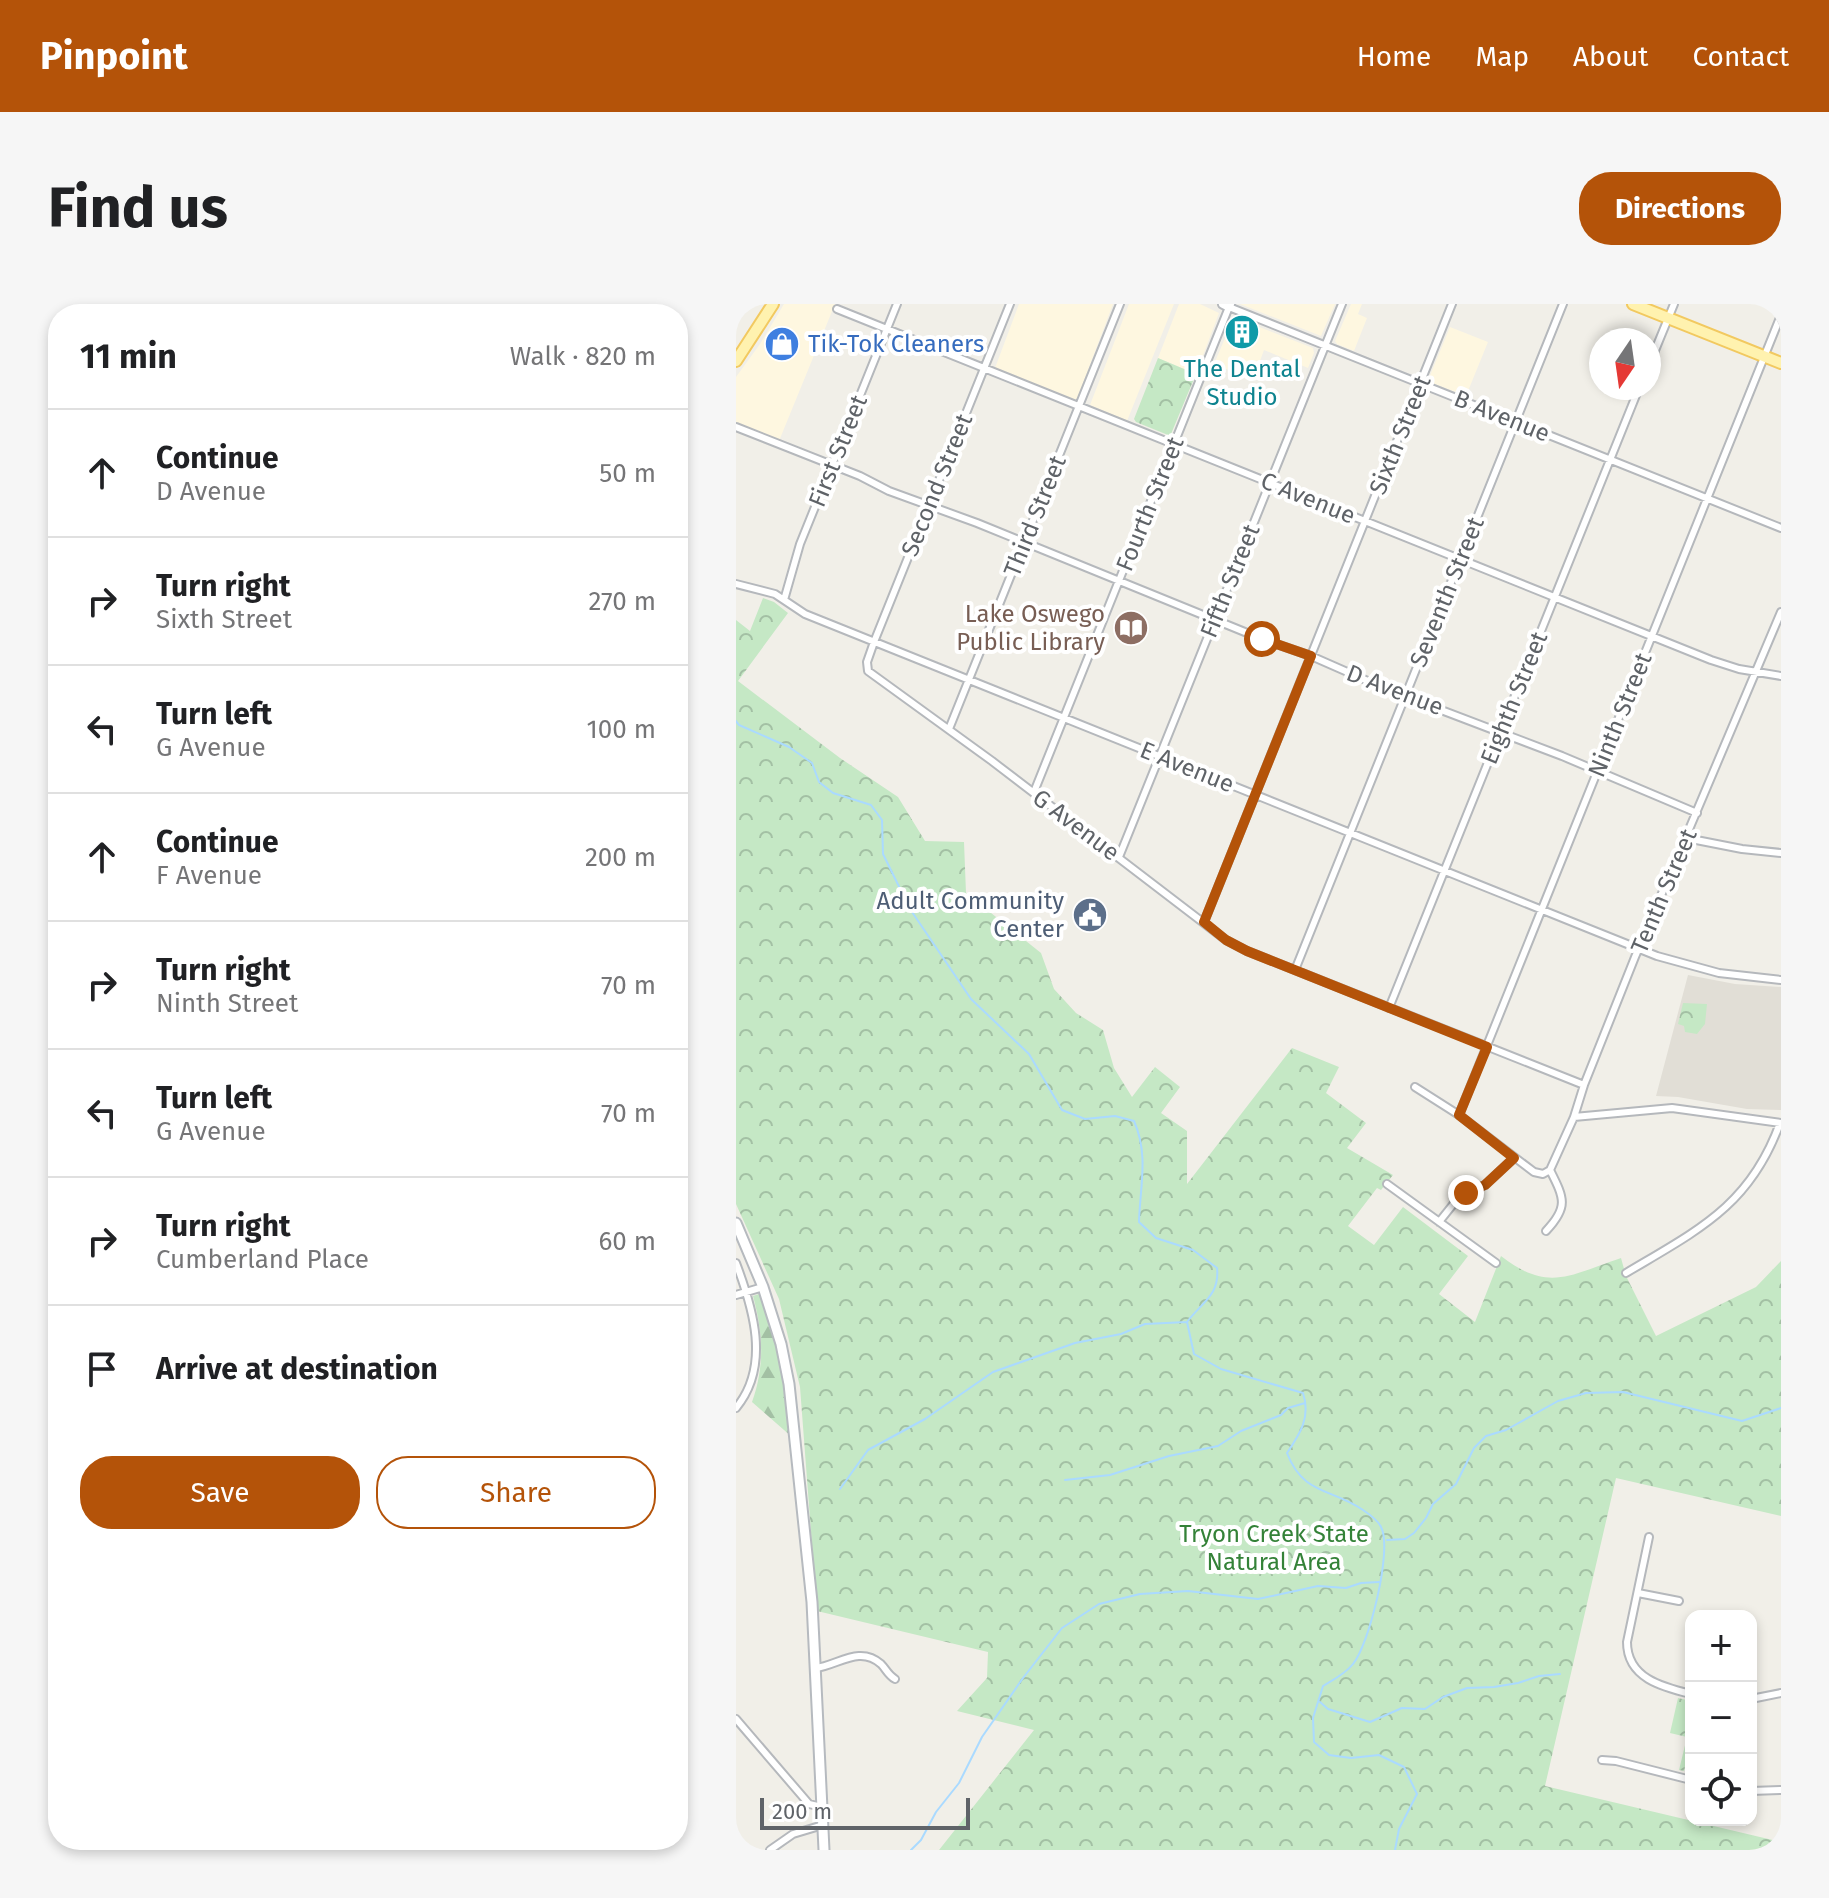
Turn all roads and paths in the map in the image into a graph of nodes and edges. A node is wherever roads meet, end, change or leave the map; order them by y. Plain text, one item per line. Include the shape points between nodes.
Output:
1 (773, 304) edge
2 (897, 304) edge
3 (1010, 304) edge
4 (1120, 304) edge
5 (1342, 304) edge
6 (1452, 304) edge
7 (1563, 304) edge
8 (1633, 304) edge
9 (1674, 304) edge
10 (1227, 305) edge
11 (837, 309) dead end
12 (1781, 315) edge
13 (1668, 318) junction
14 (887, 329) junction
15 (1661, 335) edge
16 (1325, 345) junction
17 (1764, 357) junction
18 (736, 361) edge
19 (1781, 363) edge
20 (984, 368) junction
21 (1421, 383) junction
22 (1634, 400) edge
23 (1079, 406) junction
24 (1516, 422) junction
25 (736, 427) edge
26 (1174, 444) junction
27 (1610, 459) junction
28 (833, 466) junction
29 (1270, 482) junction
30 (1707, 499) junction
31 (929, 505) junction
32 (1365, 521) junction
33 (1781, 528) edge
34 (1025, 542) junction
35 (1461, 559) junction
36 (1119, 580) junction
37 (736, 584) edge
38 (1555, 597) junction
39 (784, 600) junction
40 (1781, 612) edge
41 (1215, 619) junction
42 (1652, 636) junction
43 (874, 642) junction
44 (1311, 656) junction
45 (866, 666) joint
46 (1758, 671) junction
47 (1781, 676) edge
48 (969, 680) junction
49 (1406, 696) junction
50 (1064, 718) junction
51 (949, 729) junction
52 (1500, 732) junction
53 (1160, 756) junction
54 (1597, 773) junction
55 (1034, 792) junction
56 (1255, 795) junction
57 (1697, 813) junction
58 (1351, 833) junction
59 (1686, 838) junction
60 (1781, 853) edge
61 (1119, 857) junction
62 (1445, 871) junction
63 (1542, 910) junction
64 (1204, 922) junction
65 (1640, 949) junction
66 (1295, 970) junction
67 (1781, 980) edge
68 (1389, 1008) junction
69 (1487, 1047) junction
70 (1584, 1085) junction
71 (1415, 1087) dead end
72 (1459, 1115) junction
73 (1574, 1117) junction
74 (1780, 1123) edge
75 (1514, 1158) junction
76 (1550, 1170) junction
77 (1387, 1184) dead end
78 (1439, 1222) junction
79 (736, 1223) edge
80 (1546, 1231) dead end
81 (736, 1263) edge
82 (1496, 1263) dead end
83 (1626, 1273) dead end
84 (763, 1287) junction
85 (747, 1292) junction
86 (736, 1295) edge
87 (736, 1408) edge
88 (1649, 1537) dead end
89 (1638, 1593) junction
90 (1679, 1601) dead end
91 (816, 1668) junction
92 (895, 1679) dead end
93 (1685, 1692) edge
94 (1781, 1693) edge
95 (1757, 1698) edge
96 (736, 1719) edge
97 (1602, 1760) dead end
98 (1685, 1778) edge
99 (1781, 1790) edge
100 (1757, 1791) edge
101 (822, 1807) junction
102 (823, 1825) junction
103 (770, 1850) edge
104 (824, 1850) edge

1 - 18 main road
2 - 14 street, First Street
3 - 20 street, Second Street
4 - 23 street, Third Street
5 - 16 street, Fifth Street
6 - 21 street, Sixth Street
7 - 24 street, Seventh Street
8 - 13 main road
9 - 13 street
10 - 16 street, B Avenue
10 - 26 street, Fourth Street
11 - 14 street, C Avenue
12 - 17 street, Ninth Street
13 - 15 street
13 - 17 main road
14 - 20 street, C Avenue
14 - 28 street, First Street
16 - 21 street, B Avenue
16 - 29 street, Fifth Street
17 - 19 main road
17 - 30 street, Ninth Street
20 - 23 street, C Avenue
20 - 31 street, Second Street
21 - 24 street, B Avenue
21 - 32 street, Sixth Street
22 - 27 street, Eighth Street
23 - 26 street, C Avenue
23 - 34 street, Third Street
24 - 27 street, B Avenue
24 - 35 street, Seventh Street
25 - 28 street, D Avenue
26 - 29 street, C Avenue
26 - 36 street, Fourth Street
27 - 30 street, B Avenue
27 - 38 street, Eighth Street
28 - 31 street, D Avenue
28 - 39 street, First Street via 800,544
29 - 32 street, C Avenue
29 - 41 street, Fifth Street
30 - 33 street, B Avenue
30 - 42 street, Ninth Street
31 - 34 street, D Avenue
31 - 43 street, Second Street
32 - 35 street, C Avenue
32 - 44 street, Sixth Street
34 - 36 street, D Avenue
34 - 48 street, Third Street
35 - 38 street, C Avenue
35 - 49 street, Seventh Street
36 - 41 street, D Avenue
36 - 50 street, Fourth Street
37 - 39 street, E Avenue
38 - 42 street, C Avenue
38 - 52 street, Eighth Street
39 - 43 street, E Avenue
40 - 46 street, Tenth Street
41 - 44 street, D Avenue
41 - 53 street, Fifth Street
42 - 46 street, C Avenue via 1716,662
42 - 54 street, Ninth Street
43 - 45 street, Second Street
43 - 48 street, E Avenue
44 - 49 street, D Avenue
44 - 56 street, Sixth Street
45 - 51 street, G Avenue
46 - 47 street, C Avenue
46 - 57 street, Tenth Street
48 - 50 street, E Avenue
48 - 51 street, Third Street
49 - 52 street, D Avenue
49 - 58 street, Seventh Street
50 - 53 street, E Avenue
50 - 55 street, Fourth Street
51 - 55 street, G Avenue
52 - 54 street, D Avenue
52 - 62 street, Eighth Street
53 - 56 street, E Avenue
53 - 61 street, Fifth Street
54 - 57 street, D Avenue
54 - 63 street, Ninth Street
55 - 61 street, G Avenue
56 - 58 street, E Avenue
56 - 64 street, Sixth Street
57 - 59 street, Tenth Street
58 - 62 street, E Avenue
58 - 66 street, Seventh Street
59 - 60 street
59 - 65 street, Tenth Street
61 - 64 street, G Avenue
62 - 63 street, E Avenue
62 - 68 street, Eighth Street
63 - 65 street, E Avenue
63 - 69 street, Ninth Street
64 - 66 street, G Avenue via 1233,944
65 - 67 street, E Avenue via 1719,973
65 - 70 street, Tenth Street
66 - 68 street, G Avenue
68 - 69 street, G Avenue
69 - 70 street, G Avenue
69 - 72 street, Ninth Street
70 - 73 street, Tenth Street
71 - 72 street
72 - 75 street
73 - 74 street via 1672,1108
73 - 76 street, Tenth Street
74 - 83 street via 1768,1155 1738,1197 1700,1228
75 - 76 street via 1538,1174
75 - 78 street via 1485,1185 1459,1197
76 - 80 street via 1563,1201
77 - 78 street
78 - 82 street
79 - 84 main road
81 - 85 street
84 - 85 street
84 - 91 main road via 789,1384
85 - 86 street
85 - 87 street via 757,1346 750,1381
88 - 89 street
89 - 90 street
89 - 93 street via 1627,1642 1630,1662 1650,1681
91 - 92 street via 863,1656 881,1664
91 - 101 main road
94 - 95 street
96 - 101 street via 809,1804
97 - 98 street
99 - 100 street
101 - 102 main road
102 - 103 street via 793,1834
102 - 104 main road

